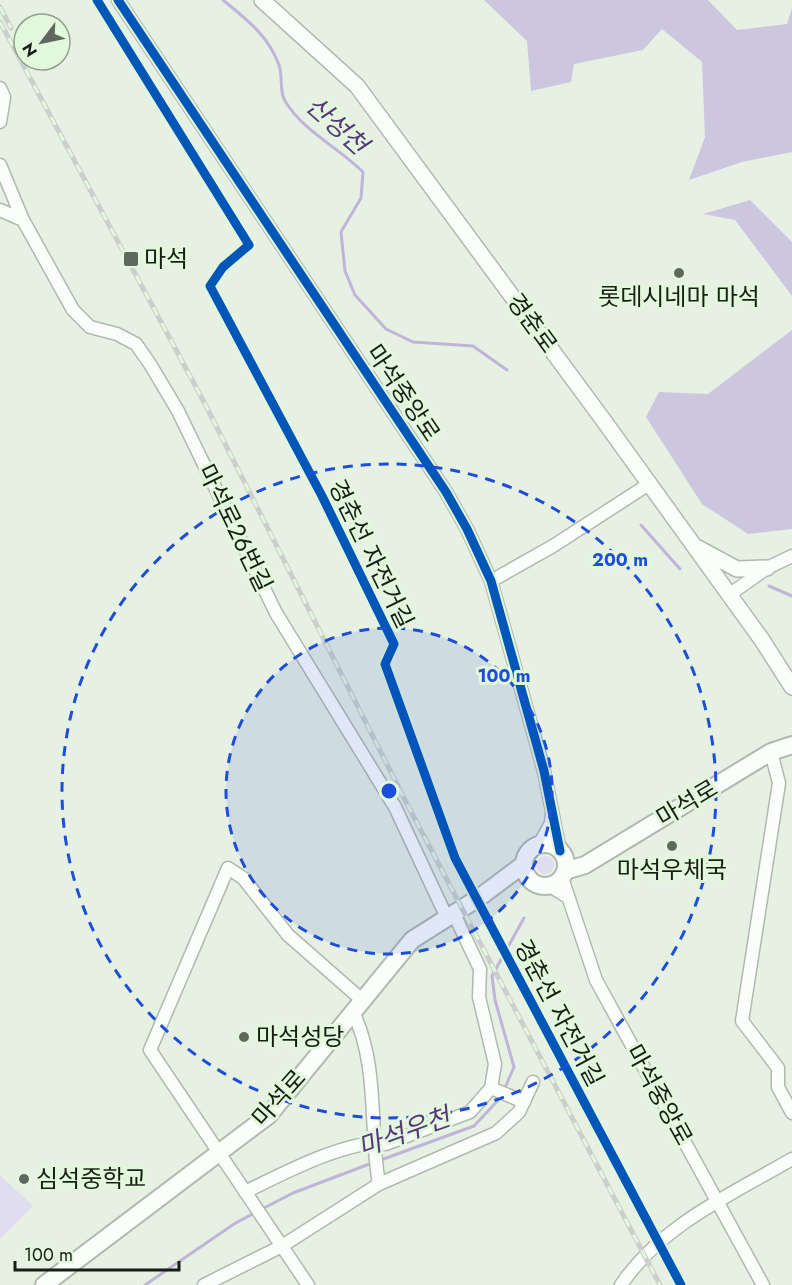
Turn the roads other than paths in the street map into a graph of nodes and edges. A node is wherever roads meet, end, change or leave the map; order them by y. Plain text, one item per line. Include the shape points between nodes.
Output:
1 (118, 0) edge
2 (262, 0) edge
3 (0, 88) edge
4 (0, 122) edge
5 (0, 165) edge
6 (0, 210) edge
7 (23, 220) junction
8 (649, 484) junction
9 (693, 545) junction
10 (792, 556) edge
11 (768, 568) junction
12 (491, 581) junction
13 (729, 594) junction
14 (792, 687) edge
15 (792, 745) edge
16 (771, 752) junction
17 (553, 810) junction
18 (539, 845) junction
19 (560, 851) junction
20 (524, 864) junction
21 (553, 880) junction
22 (491, 889) junction
23 (451, 916) junction
24 (357, 1006) junction
25 (532, 1082) dead end
26 (494, 1089) junction
27 (519, 1100) junction
28 (792, 1113) edge
29 (374, 1144) junction
30 (220, 1154) junction
31 (792, 1159) edge
32 (378, 1179) junction
33 (245, 1192) junction
34 (718, 1202) junction
35 (282, 1246) junction
36 (44, 1285) edge
37 (204, 1285) edge
38 (308, 1285) edge
39 (621, 1285) edge
40 (763, 1285) edge

1 - 12 street, 마석중앙로 via 446,492
2 - 8 street, 경춘로 via 357,86
3 - 4 street via 4,97
5 - 7 street, 마석로26번길
6 - 7 street
7 - 23 street, 마석로26번길 via 73,310 90,327 136,344 150,364 178,411 276,613 395,807
8 - 9 street, 경춘로
8 - 12 street via 554,546
9 - 11 street via 737,569
9 - 13 street, 경춘로
10 - 11 street
11 - 13 street
12 - 17 street, 마석중앙로
13 - 14 street, 경춘로
15 - 16 main road, 마석로
16 - 21 main road, 마석로 via 585,865
16 - 28 street via 778,783 742,1021 778,1068 778,1087
17 - 18 street
17 - 19 street, 마석중앙로
18 - 19 main road via 550,845
18 - 20 main road via 529,852
19 - 21 main road via 566,864
20 - 21 main road via 527,876
20 - 22 main road, 마석로
21 - 22 main road, 마석로
21 - 34 street, 마석중앙로 via 569,898 596,980
22 - 23 main road, 마석로
23 - 24 main road, 마석로 via 412,940
23 - 26 street, 마석로26번길 via 480,969 480,998 495,1064
24 - 29 street via 373,1090
24 - 30 main road, 마석로 via 269,1115
24 - 30 street via 288,935 243,878 228,868 150,1050
25 - 27 street
26 - 27 street
26 - 29 street via 470,1113
27 - 32 street via 508,1124 496,1133
29 - 32 street
29 - 33 street via 302,1165
30 - 33 street
30 - 36 main road, 마석로
31 - 34 street
32 - 35 street
33 - 35 street
34 - 39 street via 671,1232
34 - 40 street, 마석중앙로
35 - 37 street
35 - 38 street

